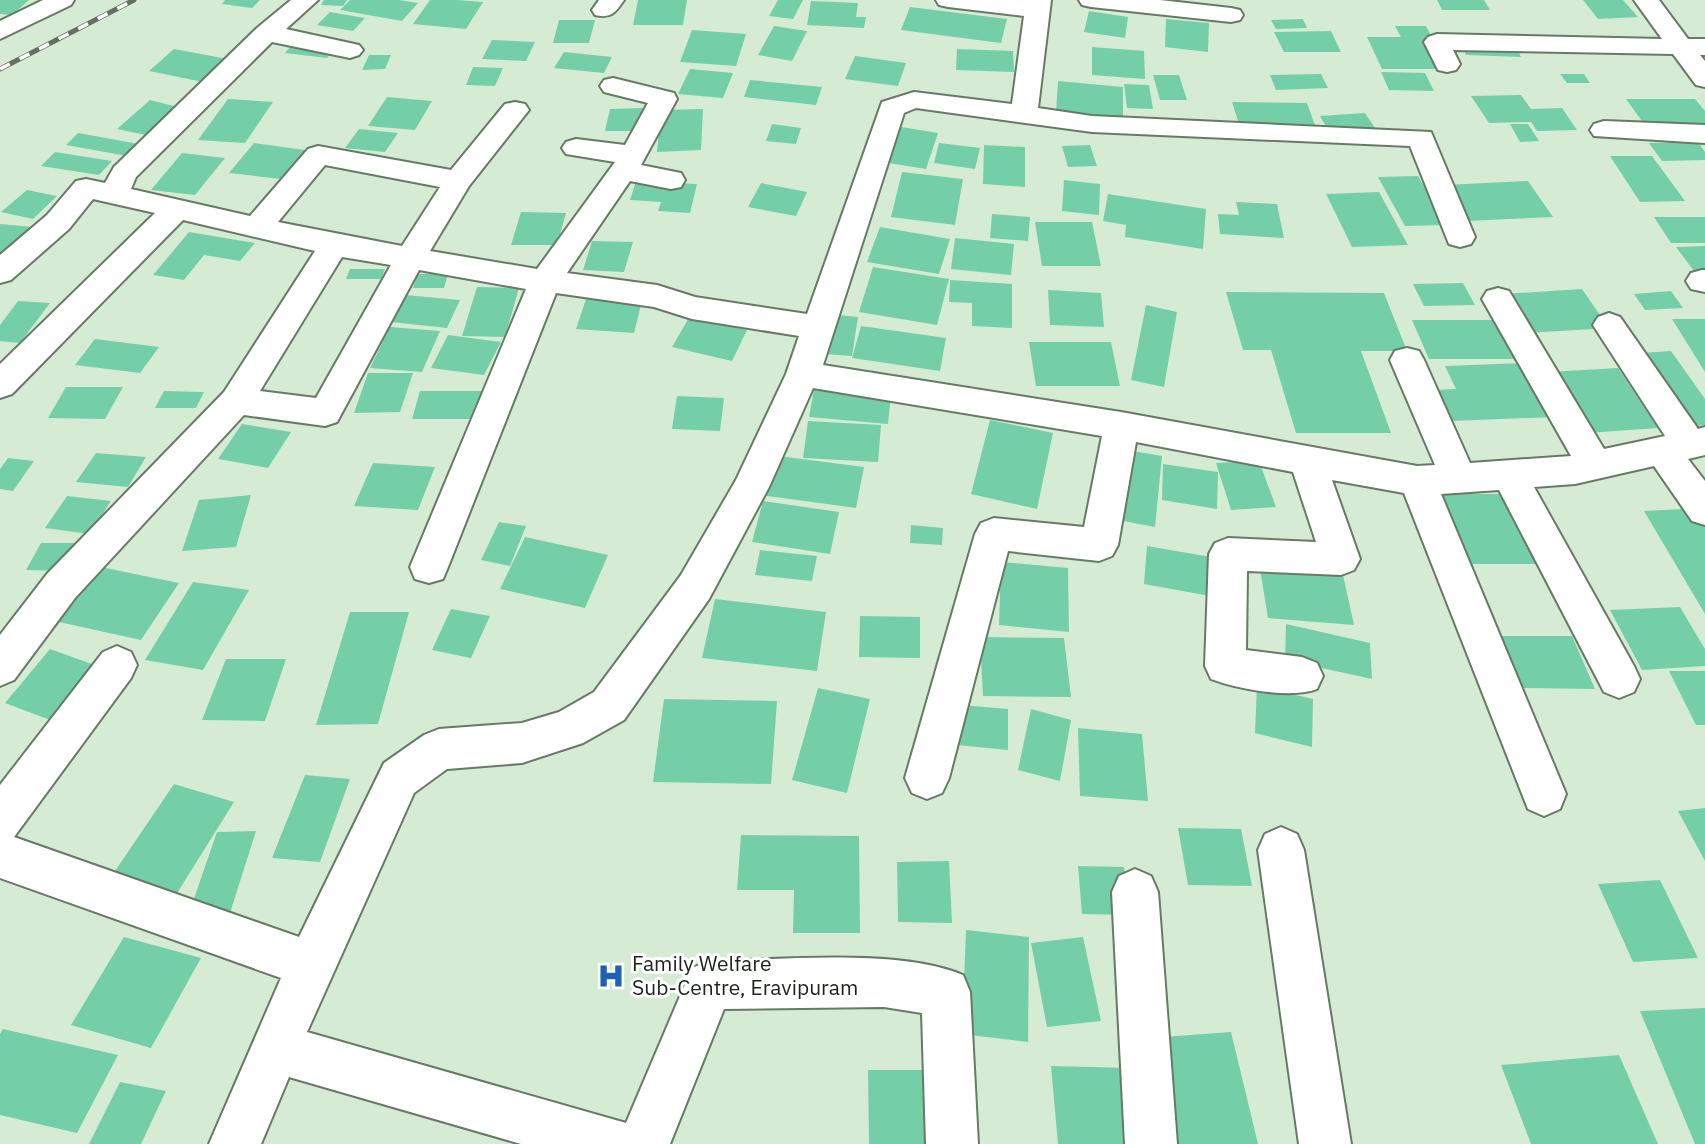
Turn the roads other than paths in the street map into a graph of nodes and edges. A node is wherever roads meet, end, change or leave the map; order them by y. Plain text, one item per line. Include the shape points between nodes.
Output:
1 (62, 0) edge
2 (306, 0) edge
3 (948, 0) edge
4 (1091, 0) edge
5 (1646, 0) edge
6 (1038, 5) edge
7 (1202, 6) edge
8 (1231, 15) dead end
9 (0, 31) edge
10 (266, 33) junction
11 (1693, 47) edge
12 (350, 50) dead end
13 (1447, 64) dead end
14 (1705, 79) edge
15 (612, 86) dead end
16 (516, 110) dead end
17 (1024, 114) junction
18 (1604, 130) dead end
19 (1705, 134) edge
20 (576, 148) dead end
21 (629, 163) junction
22 (671, 180) dead end
23 (458, 181) junction
24 (113, 196) junction
25 (178, 208) junction
26 (257, 226) junction
27 (1460, 237) dead end
28 (334, 245) junction
29 (411, 257) junction
30 (0, 272) edge
31 (545, 281) junction
32 (1498, 299) dead end
33 (1609, 325) dead end
34 (817, 327) junction
35 (1407, 360) dead end
36 (803, 374) junction
37 (0, 385) edge
38 (236, 401) junction
39 (1121, 426) junction
40 (1685, 445) edge
41 (1307, 460) junction
42 (1595, 466) junction
43 (1508, 475) junction
44 (1459, 478) junction
45 (1417, 481) junction
46 (1705, 510) edge
47 (429, 567) dead end
48 (117, 665) dead end
49 (0, 667) edge
50 (1302, 676) dead end
51 (1619, 679) dead end
52 (926, 778) dead end
53 (1544, 794) dead end
54 (0, 821) edge
55 (1281, 850) dead end
56 (0, 855) edge
57 (1135, 892) dead end
58 (311, 965) junction
59 (277, 1049) junction
60 (235, 1144) edge
61 (613, 1144) edge
62 (644, 1144) edge
63 (952, 1144) edge
64 (1151, 1144) edge
65 (1325, 1144) edge

1 - 9 street
2 - 10 street
3 - 6 street
4 - 7 street
5 - 11 street
6 - 17 street
7 - 8 street
10 - 12 street
10 - 24 street via 124,173
11 - 13 street via 1437,42
11 - 14 street
15 - 21 street via 664,99
16 - 23 street
17 - 27 street via 1092,124 1421,138
17 - 34 street via 914,100 892,108
18 - 19 street
20 - 21 street
21 - 22 street
21 - 31 street
23 - 26 street via 318,155
23 - 29 street
24 - 25 street
24 - 30 street via 86,188 58,222
25 - 26 street
25 - 37 street
26 - 28 street
28 - 29 street
28 - 38 street
29 - 31 street
29 - 38 street via 325,412
31 - 34 street via 657,296 692,308
31 - 47 street
32 - 42 street
33 - 40 street
34 - 36 street
35 - 44 street
36 - 39 street
36 - 58 street via 751,487 695,587 609,706 568,729 522,743 439,749 399,778
38 - 49 street via 61,586
39 - 41 street
39 - 52 street via 1099,545 994,534
40 - 42 street
40 - 46 street
41 - 45 street
41 - 50 street via 1341,559 1228,554 1225,666
42 - 43 street
43 - 44 street
43 - 51 street
44 - 45 street
45 - 53 street
48 - 54 street
55 - 65 street
56 - 58 street
57 - 64 street
58 - 59 street
59 - 60 street
59 - 61 street
62 - 63 street via 709,985 884,983 946,992

